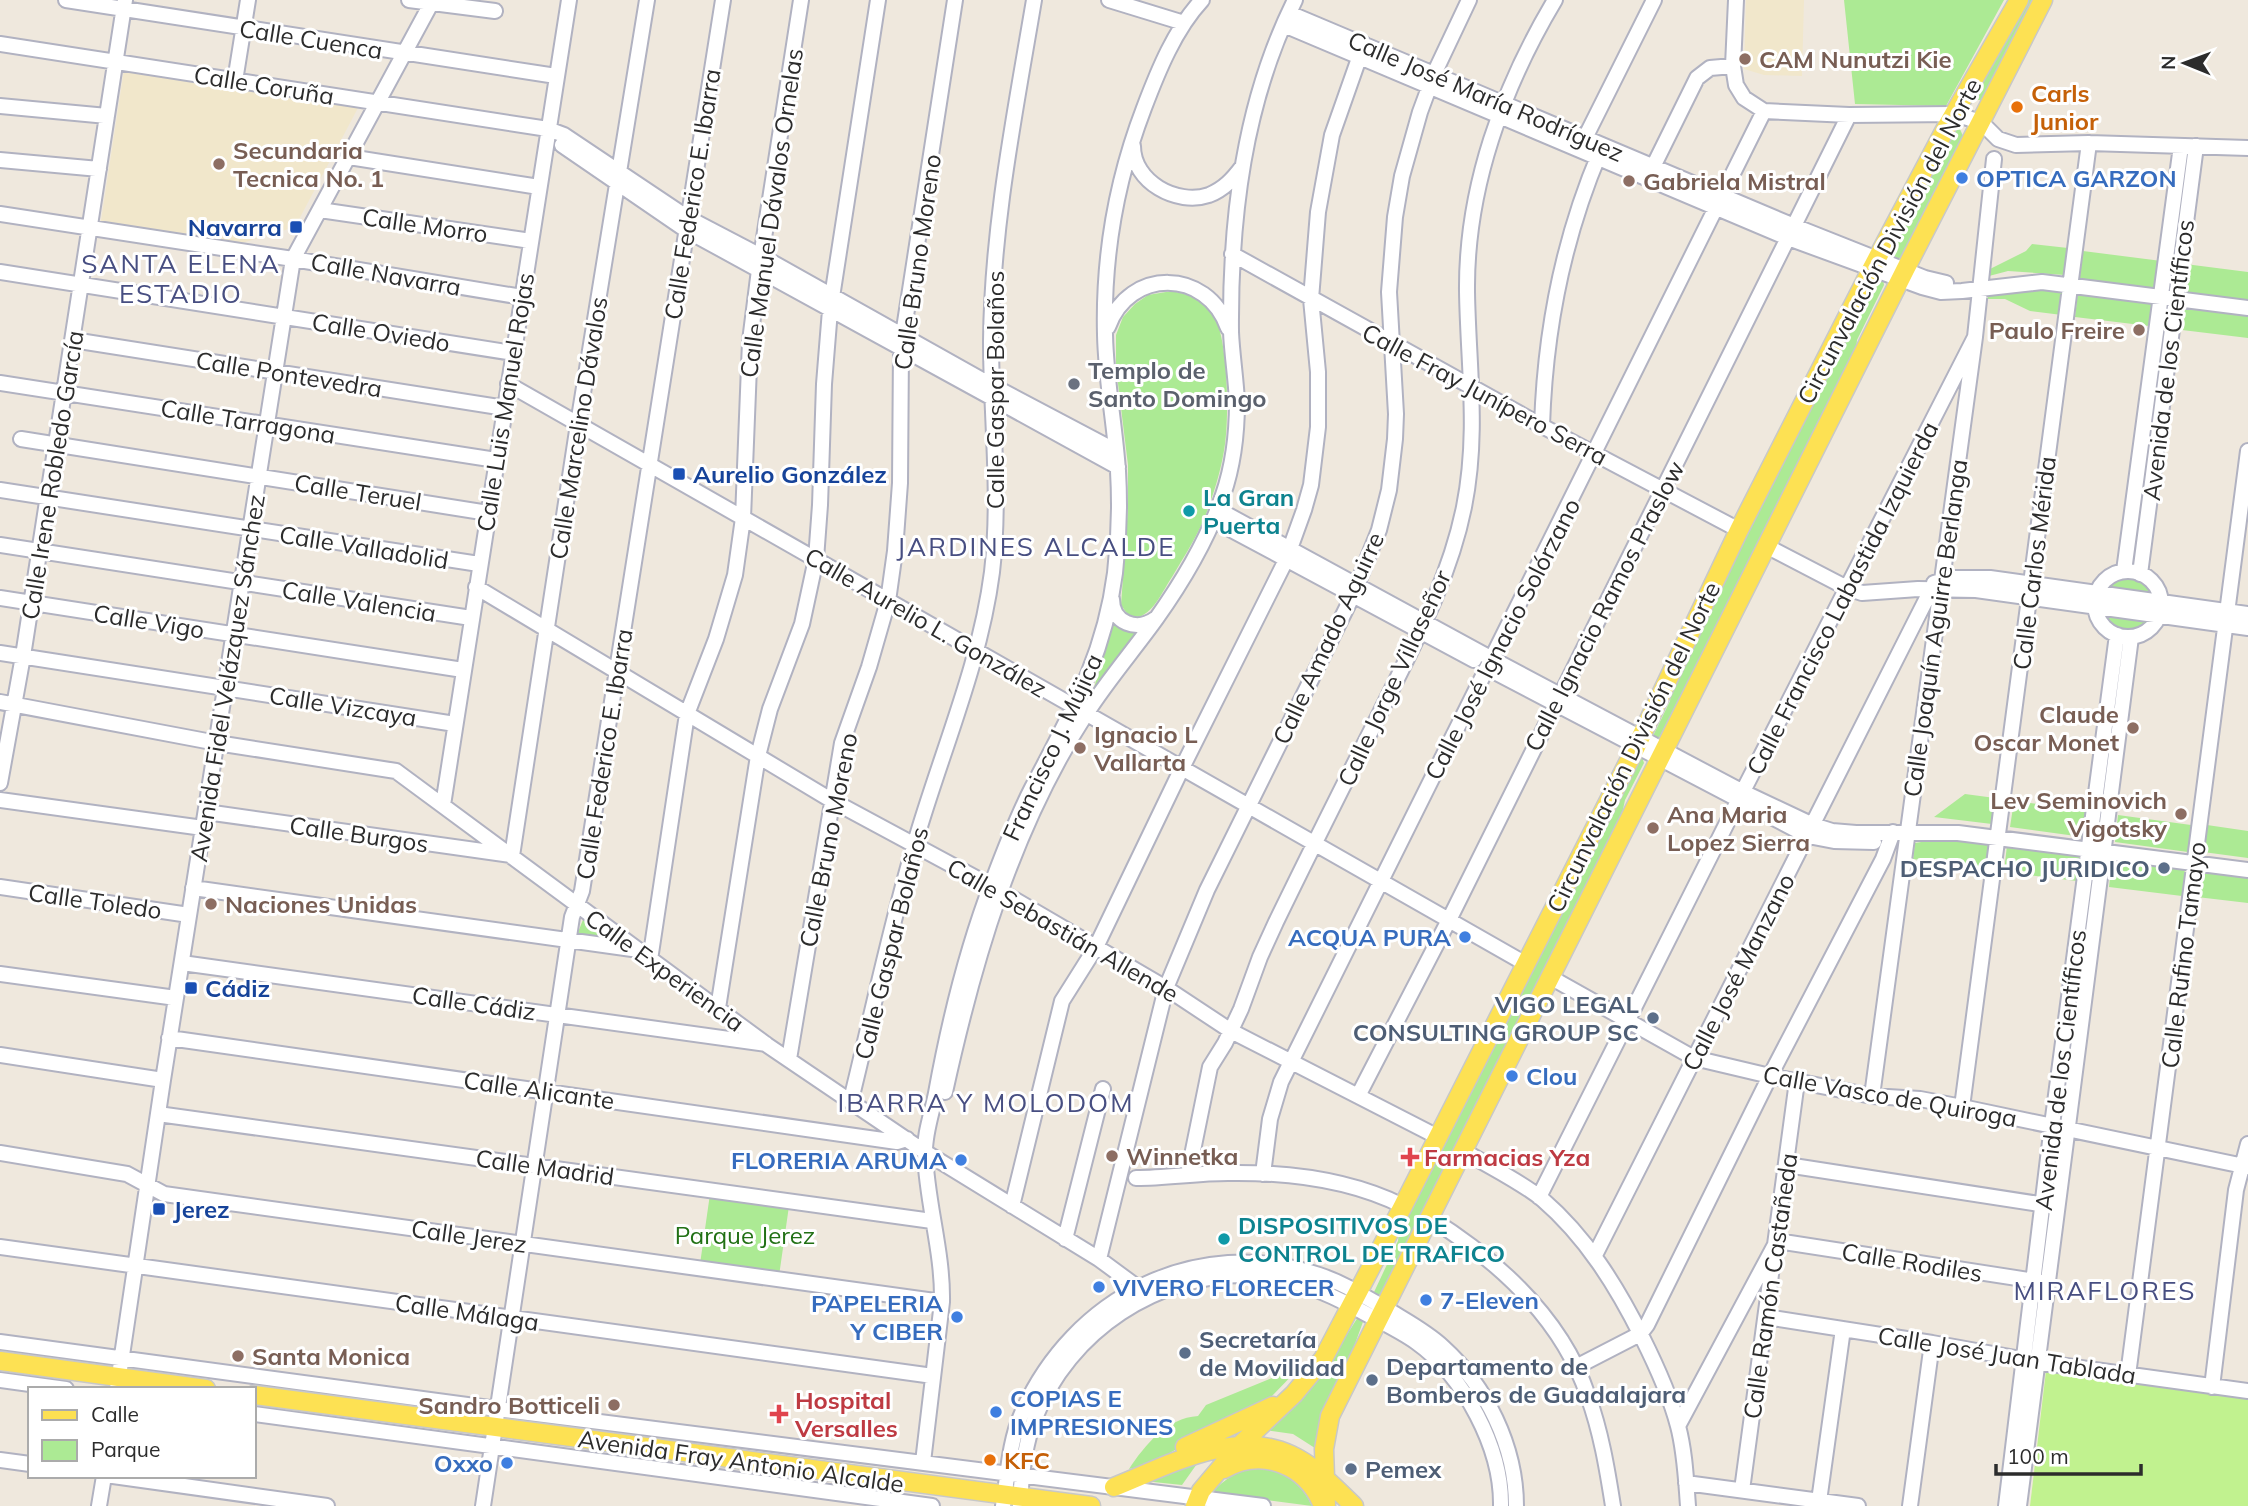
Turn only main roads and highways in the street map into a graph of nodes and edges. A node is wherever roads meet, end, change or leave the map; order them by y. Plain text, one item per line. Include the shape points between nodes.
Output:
1 (2019, 0) edge
2 (2043, 0) edge
3 (0, 1361) edge
4 (118, 1383) edge
5 (177, 1387) edge
6 (256, 1395) edge
7 (1289, 1398) junction
8 (1239, 1446) junction
9 (1165, 1467) junction
10 (1219, 1472) junction
11 (1325, 1479) junction
12 (1114, 1487) road end
13 (1012, 1502) edge
14 (1197, 1502) edge
15 (1091, 1506) edge
16 (1324, 1506) edge
17 (1354, 1506) edge

1 - 7 main road, Circunvalación División del Norte via 1954,114 1739,530 1638,742 1403,1206 1323,1359
2 - 11 main road, Circunvalación División del Norte via 1330,1416
3 - 4 main road
4 - 5 main road
6 - 13 main road, Avenida Fray Antonio Alcalde
7 - 8 main road, Circunvalación División del Norte
7 - 9 main road via 1182,1449
8 - 9 main road via 1208,1450
8 - 10 main road, Circunvalación División del Norte
8 - 11 main road via 1290,1454
9 - 12 main road
10 - 14 main road, Circunvalación División del Norte
10 - 16 main road, Circunvalación División del Norte via 1247,1460 1277,1461 1301,1474
11 - 16 main road, Circunvalación División del Norte
11 - 17 main road
13 - 15 main road, Avenida Fray Antonio Alcalde

